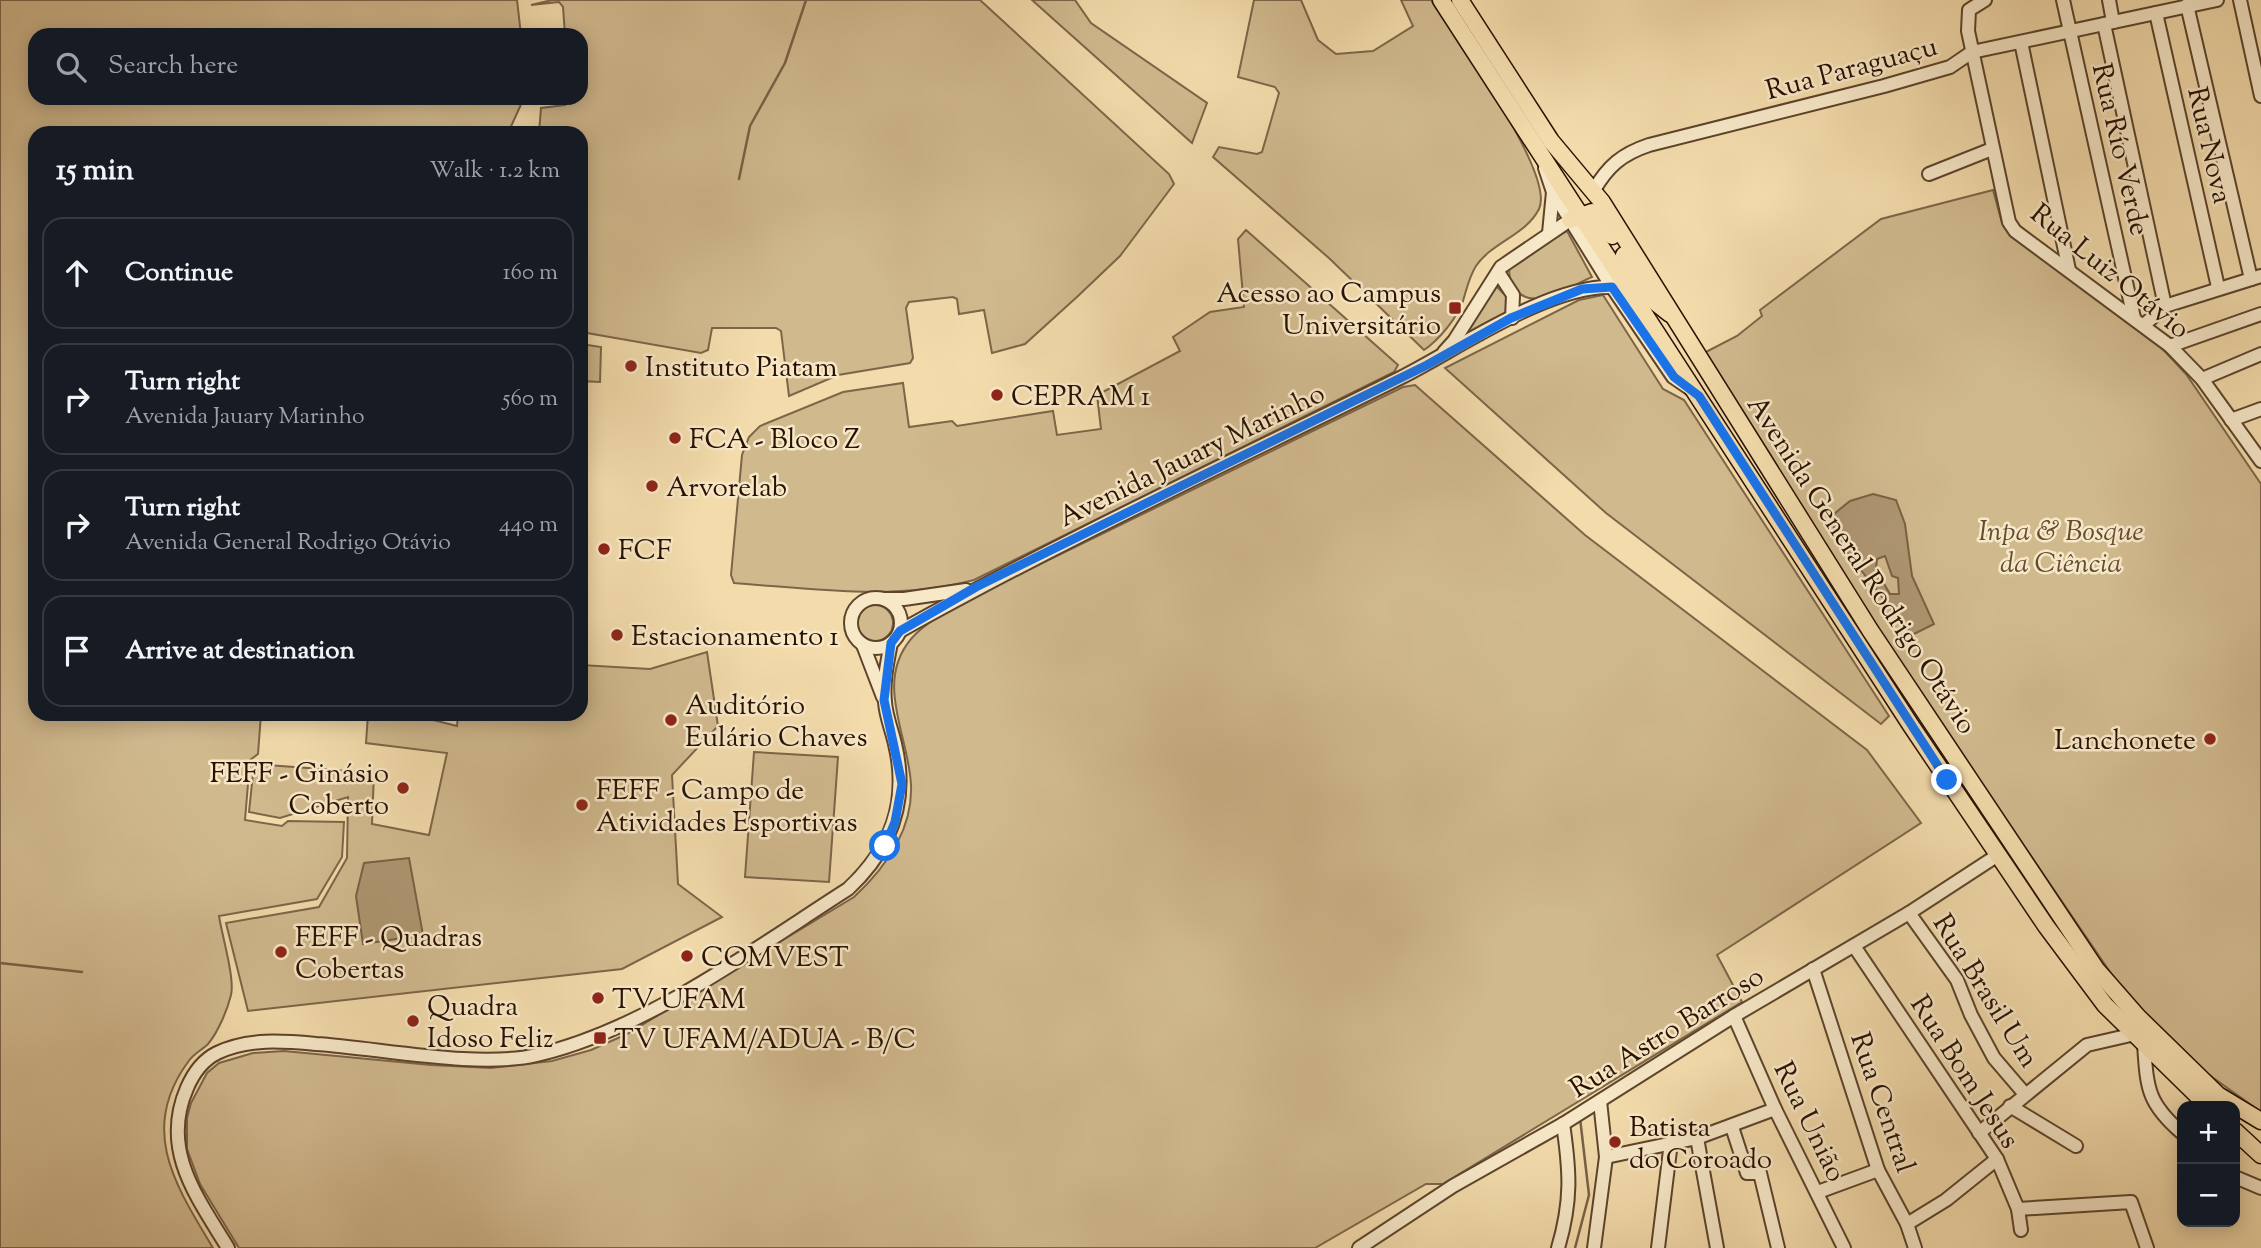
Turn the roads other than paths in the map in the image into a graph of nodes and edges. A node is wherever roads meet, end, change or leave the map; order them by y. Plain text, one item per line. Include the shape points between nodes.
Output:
1 (1441, 0) edge
2 (1460, 0) edge
3 (1985, 0) edge
4 (2063, 0) edge
5 (2109, 0) edge
6 (2217, 0) edge
7 (2240, 0) edge
8 (2187, 5) junction
9 (2156, 12) junction
10 (2109, 23) junction
11 (2070, 32) junction
12 (2021, 42) junction
13 (1972, 52) junction
14 (2261, 96) edge
15 (1538, 147) junction
16 (1992, 149) junction
17 (1929, 174) dead end
18 (1594, 190) junction
19 (1553, 192) junction
20 (1576, 217) junction
21 (1549, 233) junction
22 (2068, 270) junction
23 (1498, 272) junction
24 (2256, 277) edge
25 (1612, 287) junction
26 (2218, 287) junction
27 (1513, 295) junction
28 (2165, 306) junction
29 (1533, 309) junction
30 (2261, 314) edge
31 (1675, 317) junction
32 (1511, 318) junction
33 (2139, 321) junction
34 (2170, 346) junction
35 (2261, 354) edge
36 (1427, 365) junction
37 (2202, 379) junction
38 (1699, 396) junction
39 (2261, 409) edge
40 (2231, 420) junction
41 (2261, 461) edge
42 (976, 587) junction
43 (884, 599) junction
44 (900, 631) junction
45 (891, 643) junction
46 (863, 645) junction
47 (884, 700) junction
48 (1998, 855) junction
49 (1909, 913) junction
50 (1854, 946) junction
51 (1813, 969) junction
52 (1734, 1016) junction
53 (2139, 1039) junction
54 (2024, 1093) junction
55 (2213, 1100) edge
56 (1601, 1101) junction
57 (2010, 1106) junction
58 (1775, 1109) junction
59 (2240, 1118) edge
60 (2261, 1121) edge
61 (1563, 1124) junction
62 (1732, 1127) junction
63 (2177, 1129) edge
64 (1979, 1133) junction
65 (2240, 1134) edge
66 (1697, 1138) junction
67 (1671, 1142) junction
68 (2076, 1146) dead end
69 (2259, 1147) edge
70 (1606, 1157) junction
71 (1997, 1159) junction
72 (1878, 1170) junction
73 (2240, 1179) edge
74 (2261, 1188) edge
75 (1818, 1192) junction
76 (2018, 1209) junction
77 (1907, 1224) junction
78 (2021, 1230) dead end
79 (228, 1248) edge
80 (1359, 1248) edge
81 (1558, 1248) edge
82 (1594, 1248) edge
83 (1658, 1248) edge
84 (1717, 1248) edge
85 (1778, 1248) edge
86 (1844, 1248) edge
87 (1915, 1248) edge
88 (2147, 1248) edge

1 - 15 main road, Avenida General Rodrigo Otávio
2 - 18 main road, Avenida General Rodrigo Otávio via 1551,141
3 - 13 street, Rua Luiz Otávio via 1967,13
4 - 11 street, Rua Río Verde
5 - 10 street
6 - 8 street, Rua Paraguaçu
7 - 14 street
8 - 9 street, Rua Paraguaçu
8 - 24 street
9 - 10 street, Rua Paraguaçu
9 - 26 street, Rua Nova
10 - 11 street, Rua Paraguaçu
10 - 28 street
11 - 12 street, Rua Paraguaçu
11 - 33 street, Rua Río Verde
12 - 13 street, Rua Paraguaçu
12 - 22 street
13 - 16 street, Rua Luiz Otávio
13 - 18 street, Rua Paraguaçu via 1950,67 1633,150 1610,166
15 - 19 street, Avenida General Rodrigo Otávio
15 - 20 main road, Avenida General Rodrigo Otávio
16 - 17 street
16 - 22 street, Rua Luiz Otávio via 2009,222
18 - 31 main road, Avenida General Rodrigo Otávio
19 - 20 street, Avenida General Rodrigo Otávio
19 - 21 street
20 - 21 street, Avenida Jauary Marinho
20 - 25 street, Avenida General Rodrigo Otávio
20 - 31 main road via 1597,214 1651,299
20 - 38 main road, Avenida General Rodrigo Otávio
21 - 23 street, Avenida Jauary Marinho via 1514,255
22 - 33 street, Rua Luiz Otávio
23 - 27 street
23 - 36 street, Avenida Jauary Marinho via 1454,341
24 - 26 street
25 - 29 street, Avenida Jauary Marinho via 1582,289
25 - 38 street, Avenida General Rodrigo Otávio via 1674,377
26 - 28 street
27 - 29 street
27 - 32 street
28 - 33 street
29 - 32 street, Avenida Jauary Marinho
30 - 34 street
31 - 55 main road, Avenida General Rodrigo Otávio via 1870,630 2070,932 2117,994
32 - 36 street, Avenida Jauary Marinho
33 - 34 street, Rua Luiz Otávio
34 - 37 street, Rua Luiz Otávio
35 - 37 street
36 - 42 street, Avenida Jauary Marinho
37 - 40 street, Rua Luiz Otávio
38 - 48 main road, Avenida General Rodrigo Otávio
39 - 40 street
40 - 41 street, Rua Luiz Otávio
42 - 43 street, Avenida Jauary Marinho
42 - 44 street, Avenida Jauary Marinho
43 - 44 street via 897,608
43 - 46 street via 861,603 851,616 851,629
44 - 45 street
45 - 46 street via 877,648
45 - 47 street
46 - 47 street
47 - 79 street via 902,784 895,822 869,869 848,889 623,1026 533,1056 432,1056 285,1041 252,1043 214,1054 200,1067 181,1100 177,1151 192,1189
48 - 49 street, Rua Astro Barroso
48 - 53 main road, Avenida General Rodrigo Otávio via 2075,968
49 - 50 street, Rua Astro Barroso
49 - 54 street, Rua Brasil Um via 1957,980 1994,1058
50 - 51 street, Rua Astro Barroso
50 - 64 street, Rua Bom Jesus
51 - 52 street, Rua Astro Barroso
51 - 72 street, Rua Central
52 - 56 street, Rua Astro Barroso
52 - 58 street, Rua União
53 - 54 street via 2087,1045
53 - 55 main road, Avenida General Rodrigo Otávio
53 - 63 street via 2147,1090 2164,1118
54 - 57 street
55 - 60 main road, Avenida General Rodrigo Otávio
56 - 61 street, Rua Astro Barroso
56 - 70 street
57 - 64 street
57 - 68 street
58 - 62 street
58 - 75 street, Rua União
59 - 69 main road
61 - 80 street, Rua Astro Barroso via 1453,1186
61 - 81 street via 1570,1194
62 - 66 street
62 - 85 street via 1747,1173 1760,1173
64 - 71 street, Rua Bom Jesus
65 - 69 main road
66 - 67 street
66 - 84 street
67 - 70 street
67 - 83 street
70 - 82 street
71 - 76 street, Rua Bom Jesus
71 - 77 street
72 - 75 street
72 - 77 street, Rua Central
73 - 74 street
75 - 86 street, Rua União
76 - 78 street, Rua Bom Jesus
76 - 88 street via 2131,1202
77 - 87 street, Rua Central

